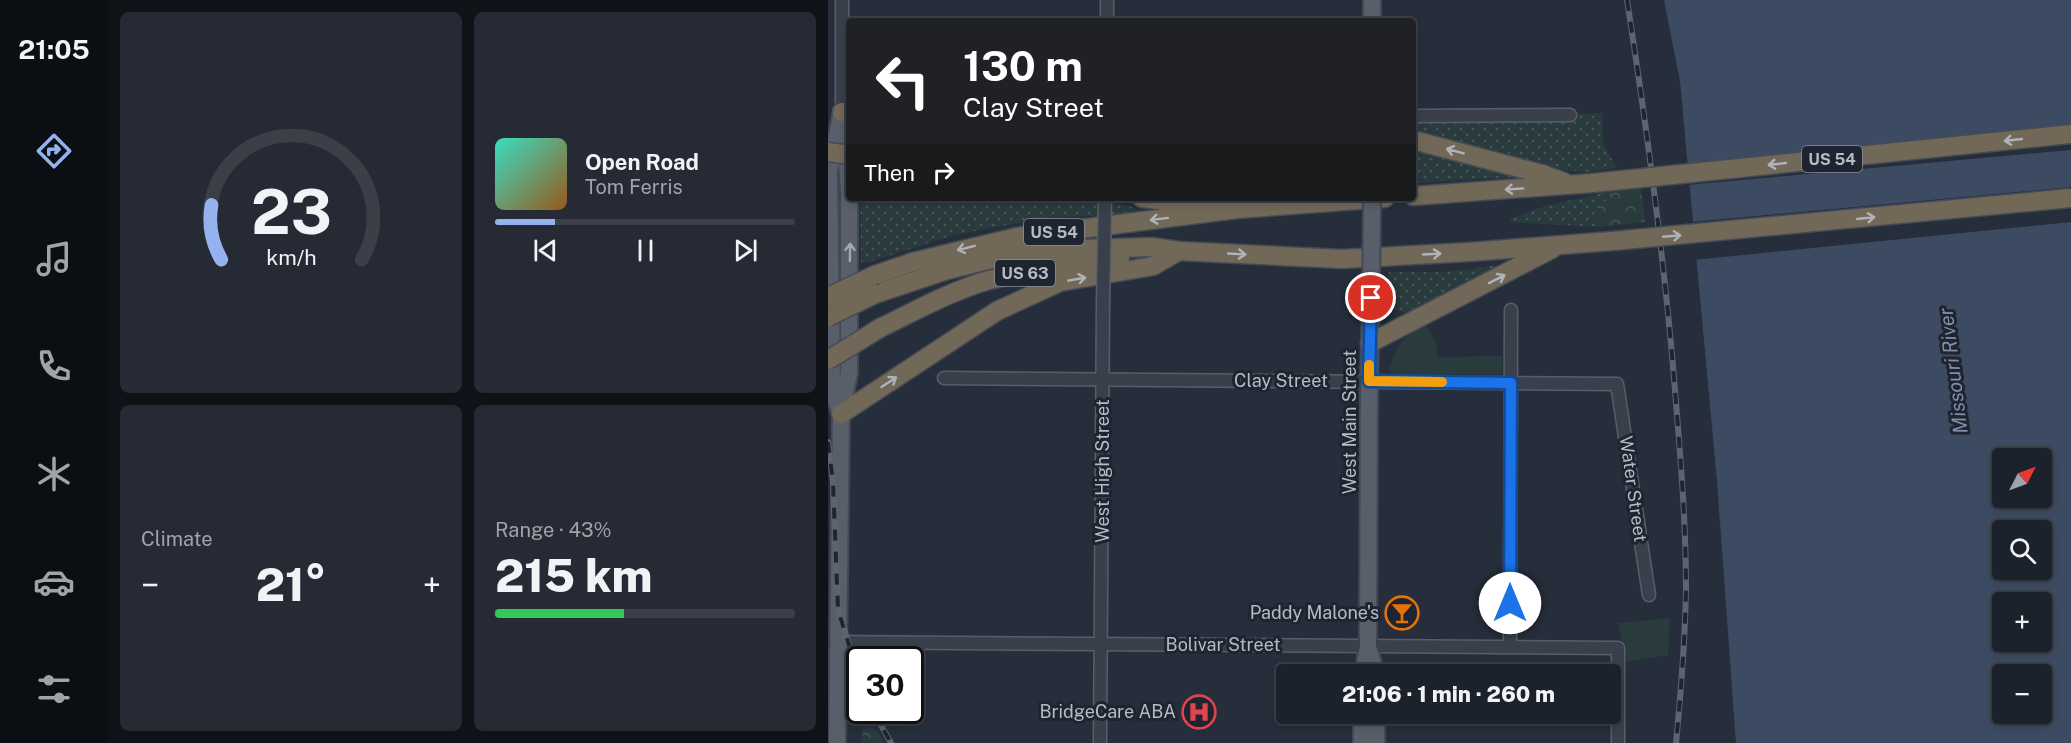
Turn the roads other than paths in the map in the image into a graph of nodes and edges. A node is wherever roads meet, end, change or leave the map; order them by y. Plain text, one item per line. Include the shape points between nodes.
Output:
1 (842, 0) edge
2 (1107, 0) edge
3 (1372, 0) edge
4 (1107, 18) edge
5 (1372, 18) edge
6 (840, 111) edge
7 (1570, 115) dead end
8 (1416, 116) edge
9 (846, 131) edge
10 (2071, 135) edge
11 (1416, 141) edge
12 (828, 152) edge
13 (846, 155) edge
14 (1572, 184) junction
15 (1416, 196) edge
16 (2071, 198) edge
17 (849, 201) edge
18 (1105, 201) edge
19 (1168, 201) edge
20 (1345, 201) edge
21 (1372, 201) edge
22 (1237, 209) junction
23 (1560, 245) junction
24 (1179, 251) junction
25 (828, 297) edge
26 (1511, 310) dead end
27 (828, 317) edge
28 (1370, 343) junction
29 (828, 360) edge
30 (944, 378) dead end
31 (1103, 379) junction
32 (1369, 381) junction
33 (1511, 383) junction
34 (1617, 384) joint
35 (841, 414) junction
36 (1649, 595) dead end
37 (833, 642) edge
38 (1102, 644) junction
39 (1368, 646) junction
40 (1510, 647) junction
41 (1365, 664) edge
42 (1373, 664) edge
43 (1362, 724) edge
44 (1376, 724) edge
45 (837, 743) edge
46 (1100, 743) edge
47 (1362, 743) edge
48 (1376, 743) edge
49 (1618, 743) edge

1 - 6 street
2 - 4 street
3 - 5 main road
6 - 9 main road
6 - 35 main road via 829,170 832,387
7 - 8 street
10 -> 14 highway, US 54, bridge
14 -> 11 highway
12 - 13 highway, bridge
14 -> 15 highway, US 54
23 -> 16 highway, US 54, bridge
35 -> 17 main road via 849,373
18 - 31 street, West High Street, bridge
19 - 22 highway
20 - 22 highway, US 54
21 - 28 main road, West Main Street, bridge
22 -> 25 highway, US 54, bridge via 1017,237 913,261
24 -> 23 highway, US 54 via 1342,259
28 -> 23 highway
24 - 27 highway, US 54, bridge via 1152,247 1046,250 996,258 875,294
24 - 29 highway, US 63, bridge via 1048,267 987,281 880,328
35 -> 24 highway via 997,311 1060,282 1152,266
26 - 33 street
28 - 32 main road, West Main Street
30 - 31 street, Clay Street
31 - 32 street, Clay Street
31 - 38 street, West High Street
32 - 33 street, Clay Street
32 - 39 main road, West Main Street
33 - 34 street, Clay Street
33 - 40 street
34 - 36 street, Water Street
35 - 37 main road
37 - 38 street, Bolivar Street
37 - 45 main road
38 - 39 street, Bolivar Street
38 - 46 street, West High Street
39 - 40 street, Bolivar Street
39 - 41 main road, West Main Street
39 - 42 main road, West Main Street
40 - 49 street, Bolivar Street via 1618,648
43 - 47 main road
44 - 48 main road

